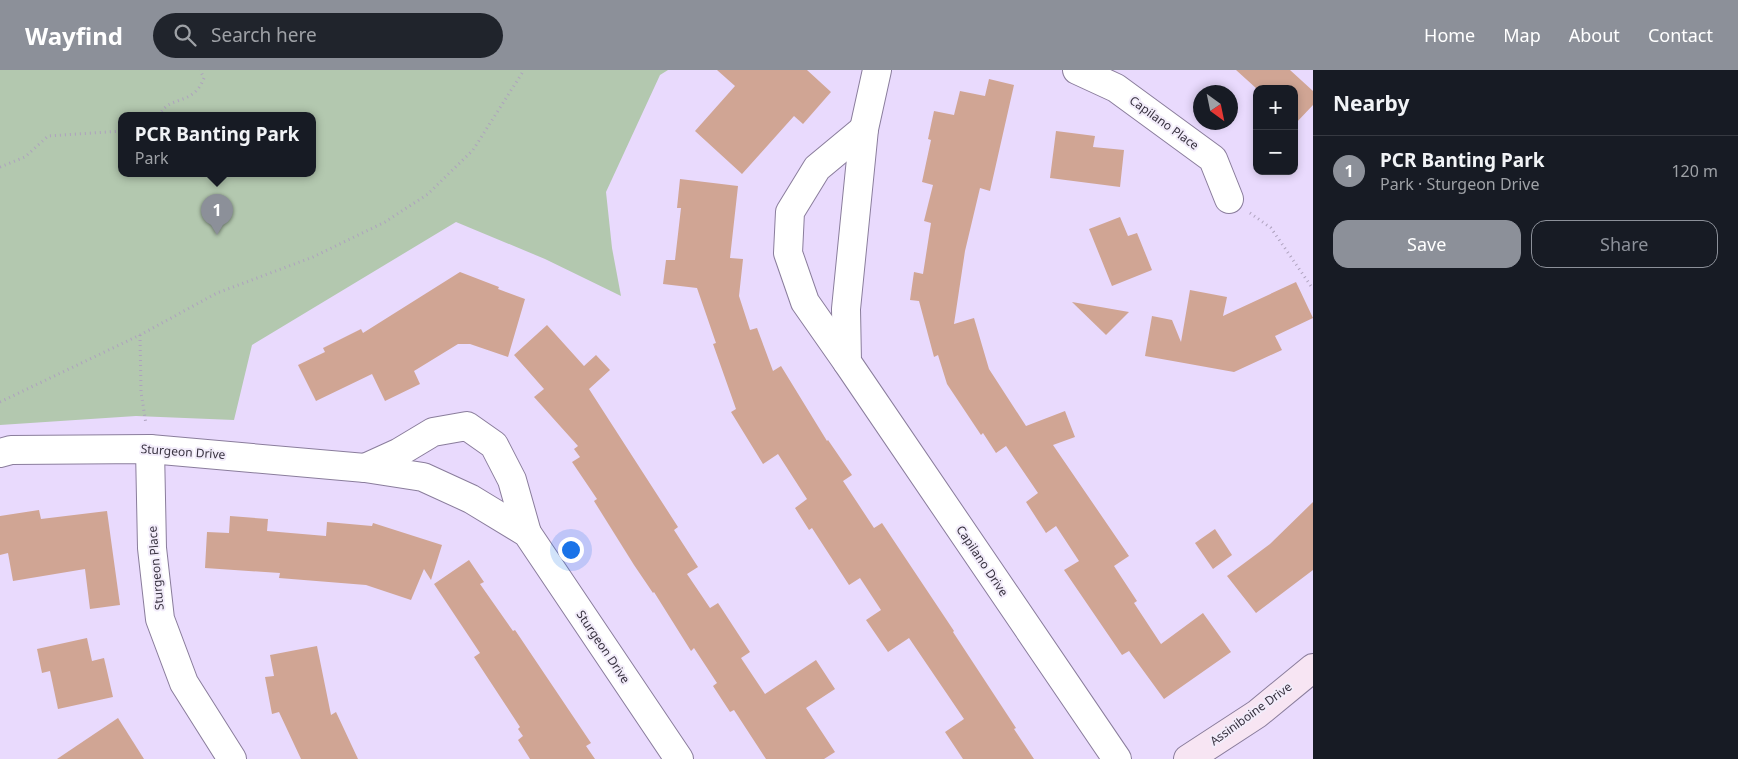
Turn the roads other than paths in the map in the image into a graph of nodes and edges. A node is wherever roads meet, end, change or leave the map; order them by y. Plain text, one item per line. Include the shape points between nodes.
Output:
1 (877, 70) edge
2 (1077, 70) edge
3 (864, 128) junction
4 (1229, 199) dead end
5 (847, 362) junction
6 (150, 449) junction
7 (0, 453) edge
8 (365, 468) junction
9 (527, 533) junction
10 (1313, 668) edge
11 (232, 759) edge
12 (679, 759) edge
13 (1117, 759) edge
14 (1188, 759) edge

1 - 3 street
2 - 4 street, Capilano Place via 1116,88 1213,159
3 - 5 street via 846,309
3 - 5 street, Capilano Drive via 817,168 790,212 788,253 805,302
5 - 13 street, Capilano Drive
6 - 7 street, Sturgeon Drive via 12,450
6 - 8 street, Sturgeon Drive
6 - 11 street, Sturgeon Place via 152,548 160,619 184,683
8 - 9 street, Sturgeon Drive via 423,477 471,499
8 - 9 street, Sturgeon Drive via 433,432 467,426 494,445 512,480
9 - 12 street, Sturgeon Drive
10 - 14 street, Assiniboine Drive via 1256,714

